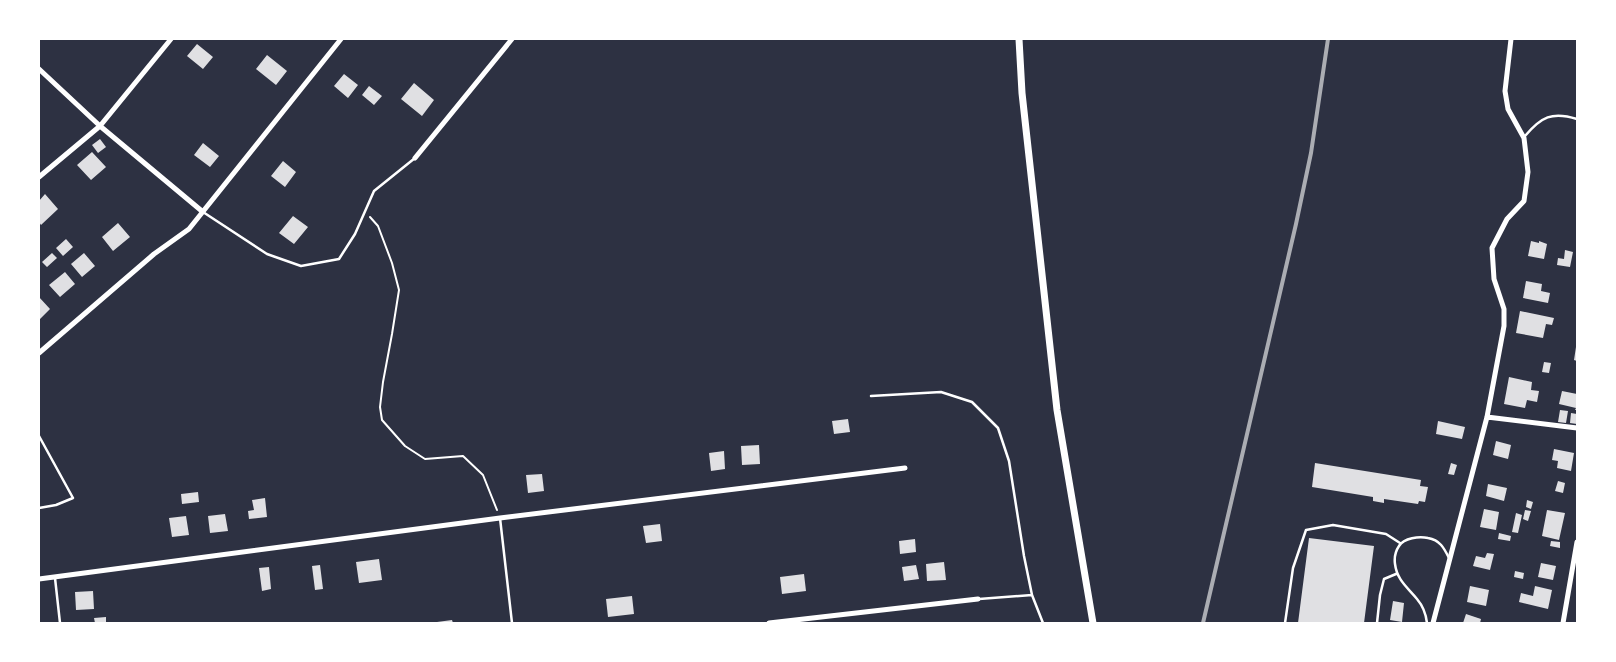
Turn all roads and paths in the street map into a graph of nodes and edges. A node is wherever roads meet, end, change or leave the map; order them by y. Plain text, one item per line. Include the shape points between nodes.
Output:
1 (171, 39) edge
2 (341, 39) edge
3 (512, 39) edge
4 (1019, 39) edge
5 (1511, 39) edge
6 (39, 69) edge
7 (1577, 118) edge
8 (100, 126) junction
9 (1524, 138) junction
10 (415, 158) joint
11 (39, 177) edge
12 (365, 211) junction
13 (203, 212) junction
14 (39, 353) edge
15 (871, 396) dead end
16 (1487, 417) junction
17 (1577, 428) edge
18 (39, 436) edge
19 (905, 468) dead end
20 (39, 508) edge
21 (500, 518) junction
22 (1577, 542) edge
23 (1400, 543) junction
24 (1450, 560) junction
25 (1396, 574) junction
26 (55, 576) junction
27 (39, 578) edge
28 (1032, 594) junction
29 (978, 599) joint
30 (60, 623) edge
31 (512, 623) edge
32 (768, 623) edge
33 (1043, 623) edge
34 (1093, 623) edge
35 (1285, 623) edge
36 (1377, 623) edge
37 (1427, 623) edge
38 (1433, 623) edge
39 (1563, 623) edge

1 - 8 street
2 - 13 street
3 - 10 street
4 - 34 street via 1057,410
5 - 9 street via 1505,91 1508,109
6 - 8 street
7 - 9 lane via 1552,116 1535,124
8 - 11 street
8 - 13 street
9 - 16 street via 1528,172 1524,201 1507,218 1492,248 1494,279 1504,309 1504,326
10 - 12 lane via 374,191
12 - 13 lane via 356,234 339,259 301,266 267,254
12 - 21 path via 378,226 399,290 383,382 382,420 405,446 426,459 463,456 483,475
13 - 14 street via 189,229 154,254
15 - 28 lane via 941,392 972,402 998,428 1009,461
16 - 17 street
16 - 24 street
18 - 20 lane via 73,498
19 - 21 street
21 - 26 street
21 - 31 lane
22 - 39 street
23 - 24 lane via 1413,538 1429,538 1441,544
23 - 25 lane via 1394,555
23 - 35 lane via 1386,534 1333,525 1306,530 1293,568
24 - 38 street
25 - 36 lane via 1384,579
25 - 37 lane via 1418,600
26 - 27 street
26 - 30 lane
28 - 29 lane
28 - 33 lane
29 - 32 street

